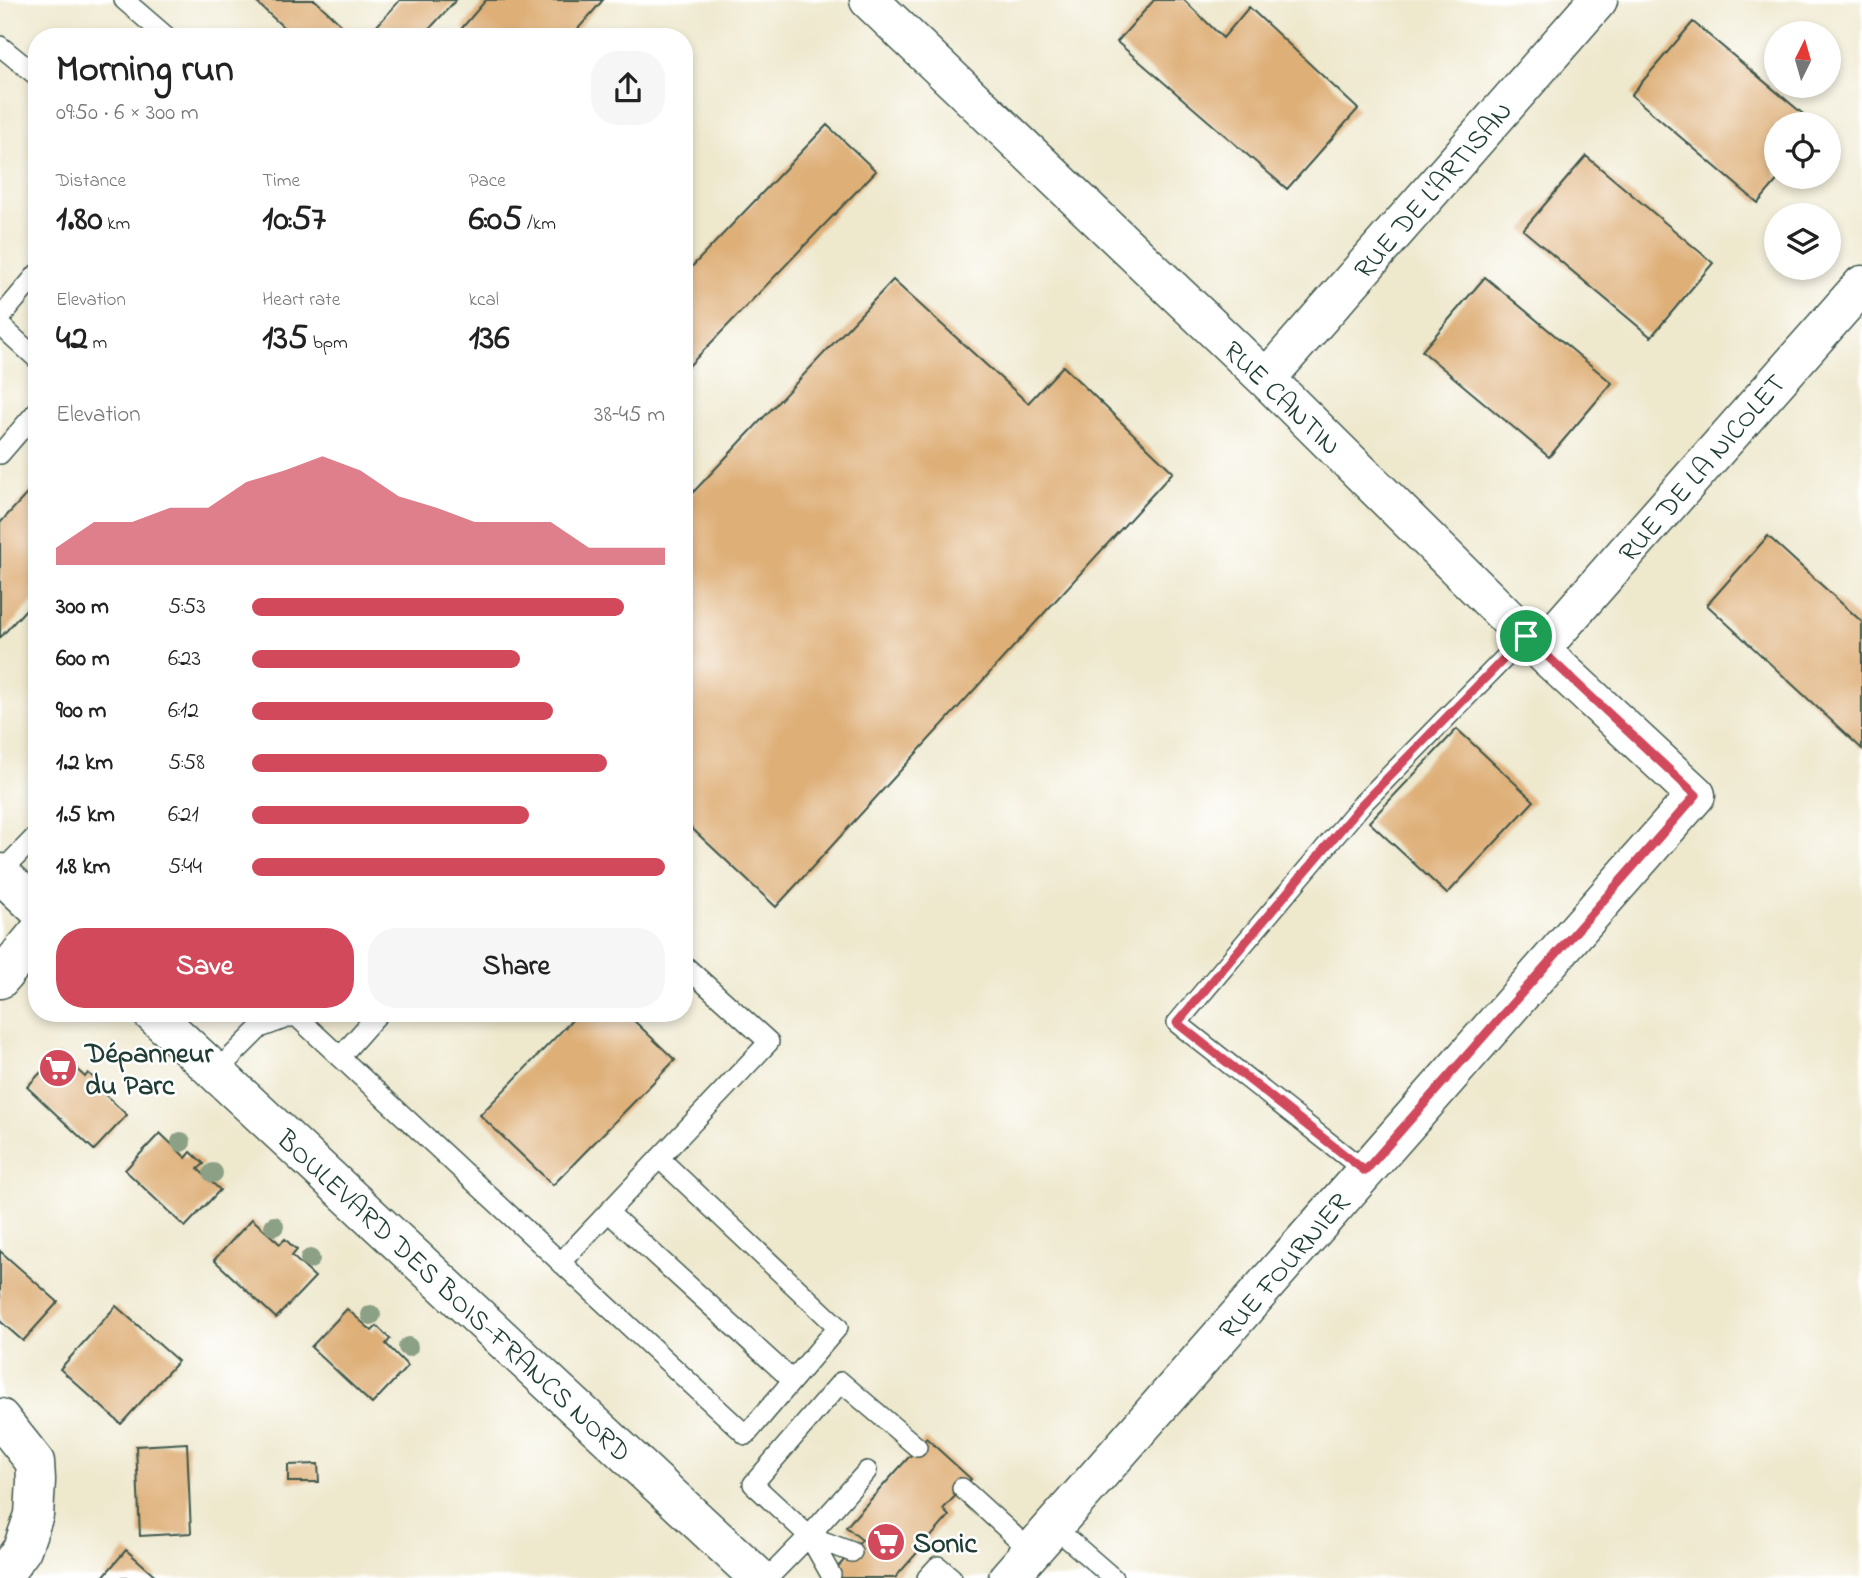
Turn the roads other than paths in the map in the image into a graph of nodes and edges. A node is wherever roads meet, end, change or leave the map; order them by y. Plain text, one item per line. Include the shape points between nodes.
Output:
1 (124, 0) edge
2 (869, 0) edge
3 (1598, 0) edge
4 (157, 28) edge
5 (0, 46) edge
6 (28, 69) edge
7 (28, 284) edge
8 (1862, 285) edge
9 (0, 317) edge
10 (0, 325) edge
11 (28, 351) edge
12 (1266, 379) junction
13 (28, 421) edge
14 (0, 454) edge
15 (1533, 643) junction
16 (1696, 795) joint
17 (28, 844) edge
18 (0, 873) edge
19 (28, 899) edge
20 (28, 945) edge
21 (693, 972) edge
22 (0, 979) edge
23 (162, 1022) edge
24 (260, 1022) edge
25 (302, 1022) edge
26 (371, 1022) edge
27 (340, 1057) junction
28 (216, 1072) junction
29 (659, 1158) junction
30 (1365, 1171) junction
31 (608, 1212) junction
32 (560, 1263) junction
33 (792, 1380) junction
34 (0, 1418) edge
35 (917, 1447) dead end
36 (867, 1471) dead end
37 (962, 1488) dead end
38 (809, 1536) junction
39 (852, 1552) dead end
40 (1031, 1552) edge
41 (831, 1575) dead end
42 (1, 1578) edge
43 (759, 1578) edge
44 (768, 1578) edge
45 (927, 1578) edge
46 (952, 1578) edge
47 (1113, 1578) edge

1 - 4 lane
2 - 12 street, RUE CANTIN
3 - 12 street, RUE DE L'ARTISAN
5 - 6 lane
7 - 9 lane
8 - 15 street, RUE DE LA NICOLET
10 - 11 lane
12 - 15 street, RUE CANTIN
13 - 14 lane
15 - 16 street, RUE CANTIN
15 - 30 lane via 1363,803 1177,1023
16 - 30 street, RUE FOURNIER
17 - 18 lane
18 - 19 street
20 - 22 street
21 - 29 lane via 769,1042
23 - 28 street, BOULEVARD DES BOIS-FRANCS NORD
24 - 28 lane
25 - 27 lane
26 - 27 lane
27 - 32 lane
28 - 43 street, BOULEVARD DES BOIS-FRANCS NORD
29 - 31 lane
29 - 33 lane via 838,1327
30 - 40 street, RUE FOURNIER
31 - 32 lane
31 - 33 lane
32 - 33 lane via 747,1435
34 - 42 street via 35,1462 36,1480 34,1515 22,1549
35 - 38 lane via 841,1382 753,1484
36 - 38 lane
37 - 40 lane
38 - 39 lane
38 - 41 lane
38 - 44 lane
40 - 47 lane
45 - 46 lane via 938,1566

